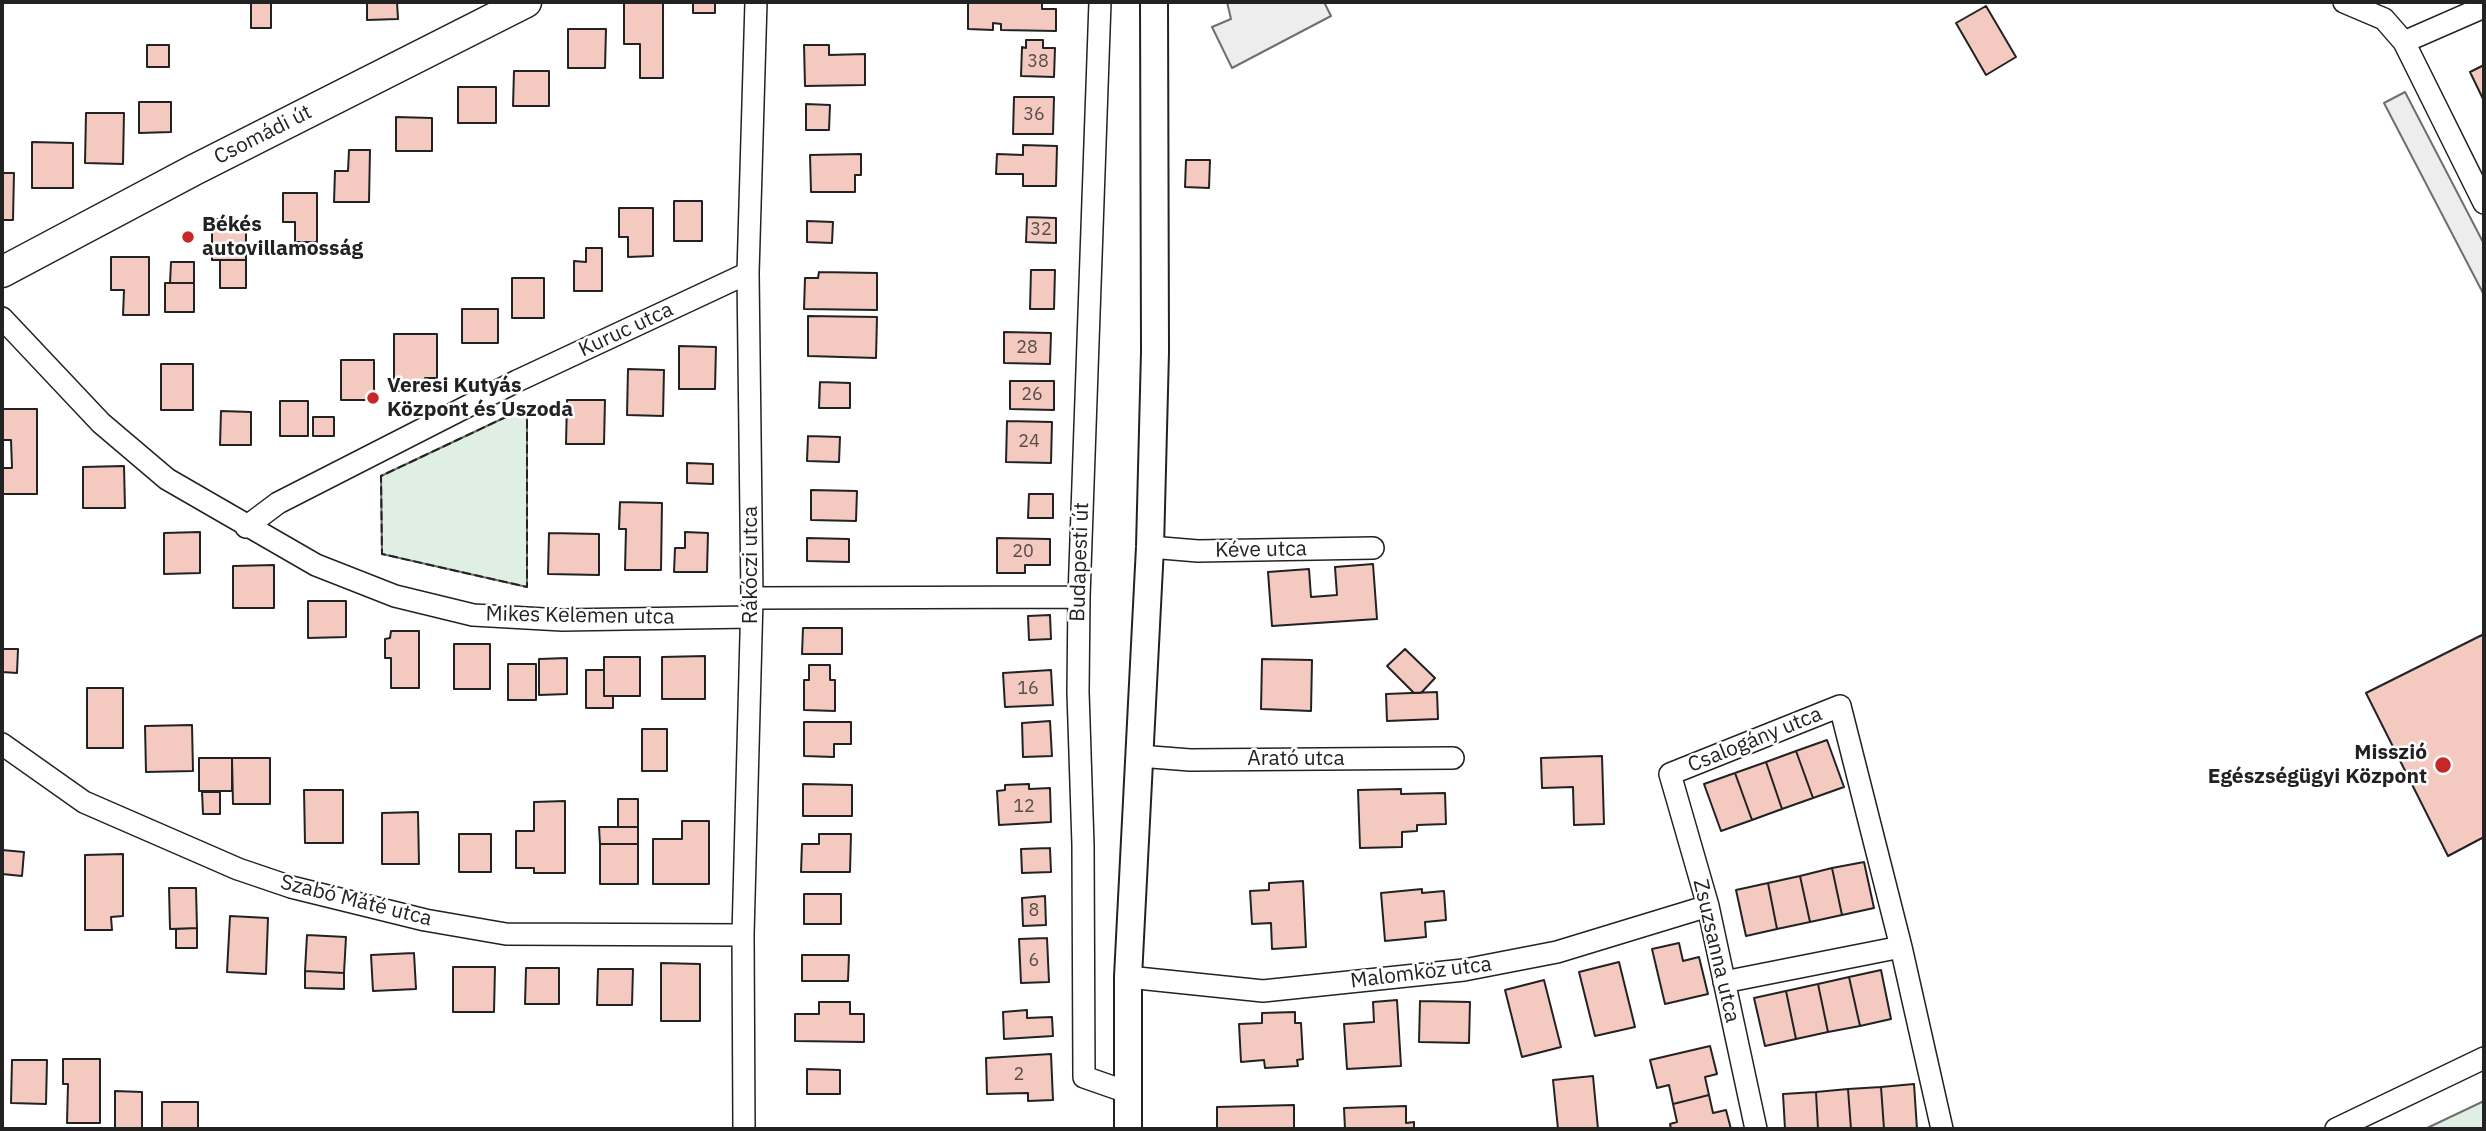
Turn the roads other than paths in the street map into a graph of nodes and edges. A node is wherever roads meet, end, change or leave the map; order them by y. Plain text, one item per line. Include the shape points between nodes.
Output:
1 (526, 2) edge
2 (756, 2) edge
3 (1100, 2) edge
4 (1154, 2) edge
5 (2344, 2) edge
6 (2484, 7) edge
7 (2404, 42) junction
8 (2484, 203) edge
9 (2, 272) edge
10 (748, 273) junction
11 (2, 318) edge
12 (246, 527) junction
13 (1150, 547) junction
14 (1373, 548) dead end
15 (1079, 597) junction
16 (752, 608) junction
17 (2, 744) edge
18 (1139, 757) junction
19 (1453, 758) dead end
20 (1670, 774) joint
21 (1708, 906) junction
22 (743, 936) junction
23 (1901, 947) junction
24 (1128, 977) junction
25 (1724, 982) junction
26 (2484, 1058) edge
27 (1127, 1092) junction
28 (744, 1129) edge
29 (1128, 1129) edge
30 (1756, 1129) edge
31 (1942, 1129) edge
32 (2336, 1129) edge

1 - 9 main road, Csomádi út
2 - 10 street, Rákóczi utca
3 - 15 street, Budapesti út
4 - 13 street via 1155,352
5 - 7 street via 2384,19
6 - 7 street
7 - 8 street
10 - 12 street, Kuruc utca via 517,381 278,503
10 - 16 street, Rákóczi utca
11 - 12 street, Mikes Kelemen utca via 101,423 167,479
12 - 16 street, Mikes Kelemen utca via 316,565 384,592 473,615 562,620
13 - 14 street, Kéve utca via 1198,551
13 - 18 street
15 - 16 street, Mikes Kelemen utca
15 - 27 street, Budapesti út via 1083,1077
16 - 22 street, Rákóczi utca
17 - 22 street, Szabó Máté utca via 84,802 291,887 425,920 506,934
18 - 19 street, Arató utca
18 - 24 street
20 - 21 street, Zsuzsanna utca
20 - 23 street, Csalogány utca via 1840,706
21 - 24 street, Malomköz utca via 1557,952 1464,970 1262,991
21 - 25 street, Zsuzsanna utca
22 - 28 street, Rákóczi utca
23 - 25 street
23 - 31 street
24 - 27 street
25 - 30 street, Zsuzsanna utca
26 - 32 street
27 - 29 street

